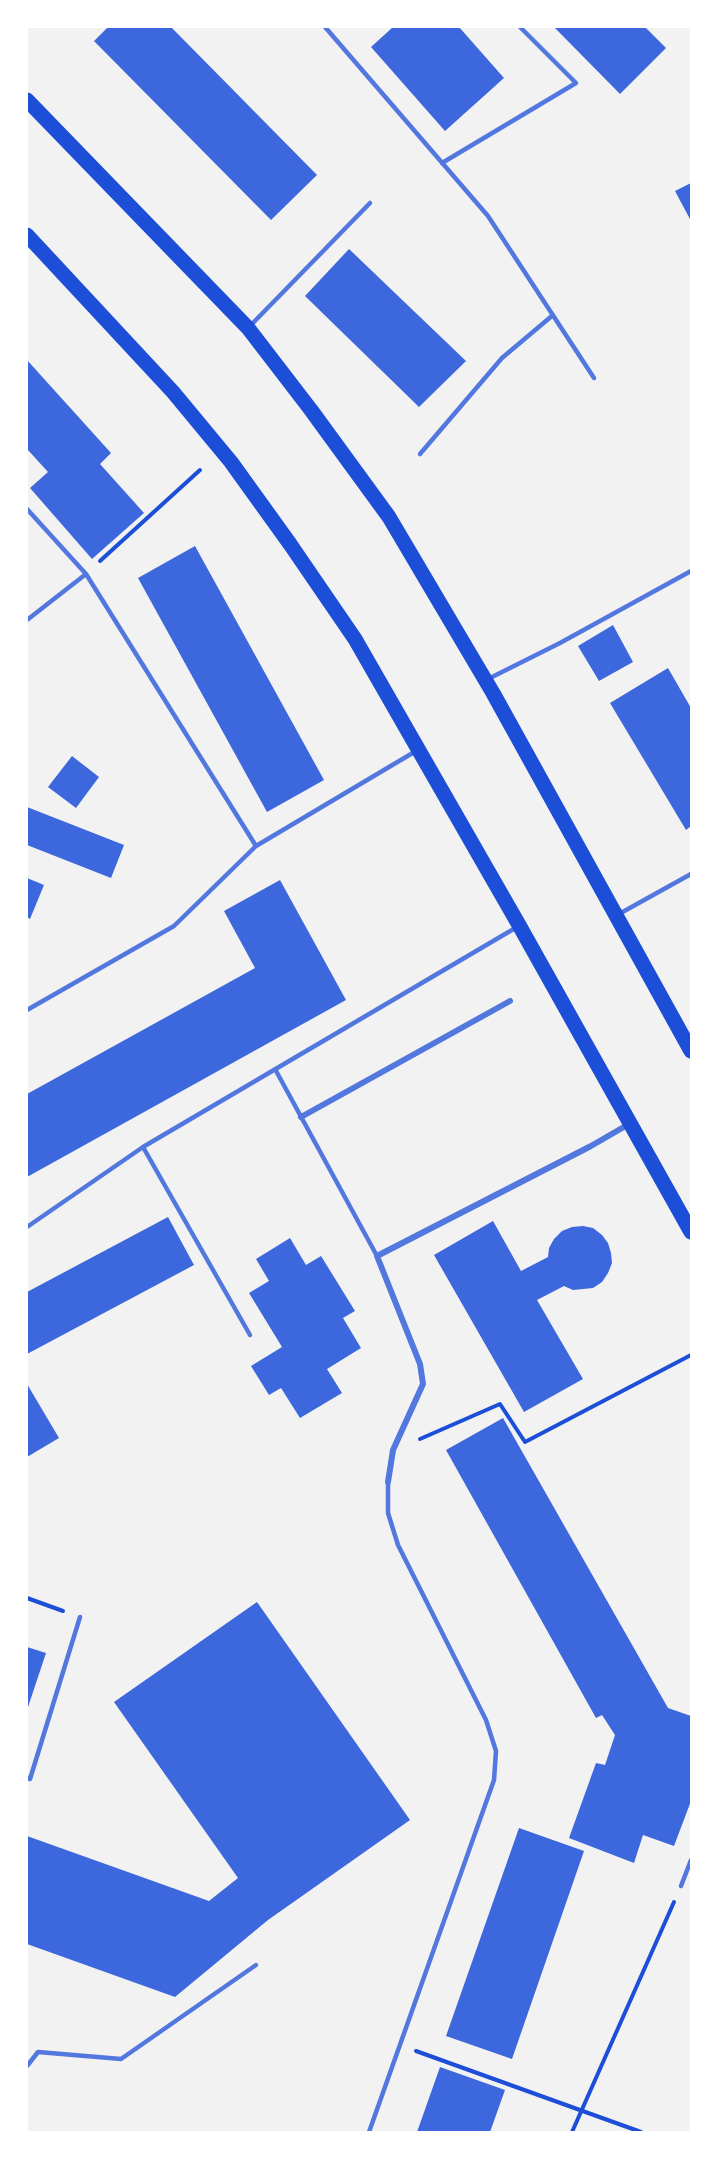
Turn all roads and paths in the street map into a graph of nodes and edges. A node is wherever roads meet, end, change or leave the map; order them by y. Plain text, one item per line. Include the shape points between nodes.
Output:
1 (325, 27) edge
2 (520, 27) edge
3 (27, 100) edge
4 (442, 163) junction
5 (370, 203) dead end
6 (27, 236) edge
7 (553, 315) junction
8 (248, 328) junction
9 (594, 378) dead end
10 (420, 454) dead end
11 (200, 471) dead end
12 (27, 509) edge
13 (691, 570) edge
14 (86, 574) junction
15 (27, 620) edge
16 (485, 680) junction
17 (419, 749) junction
18 (255, 846) junction
19 (691, 874) edge
20 (617, 916) junction
21 (519, 925) junction
22 (510, 1001) dead end
23 (27, 1010) edge
24 (691, 1051) edge
25 (275, 1069) junction
26 (301, 1117) junction
27 (630, 1123) junction
28 (143, 1147) junction
29 (27, 1227) edge
30 (691, 1232) edge
31 (377, 1256) junction
32 (250, 1335) dead end
33 (691, 1355) edge
34 (393, 1450) junction
35 (388, 1482) joint
36 (27, 1598) edge
37 (80, 1617) joint
38 (27, 1778) edge
39 (691, 1860) edge
40 (681, 1886) dead end
41 (675, 1900) dead end
42 (256, 1965) dead end
43 (400, 2046) junction
44 (27, 2066) edge
45 (581, 2109) junction
46 (369, 2132) edge
47 (572, 2132) edge
48 (641, 2132) edge

1 - 4 lane
2 - 4 lane via 576,83
3 - 8 main road
4 - 7 lane via 488,216
5 - 8 lane
6 - 17 main road via 173,392 231,462 355,639
7 - 9 lane
7 - 10 lane via 502,358
8 - 16 main road via 389,517
11 - 14 path
12 - 14 lane
13 - 16 lane
14 - 15 lane
14 - 18 lane
16 - 20 main road
17 - 18 lane
17 - 21 main road
18 - 23 lane via 174,926
19 - 20 lane
20 - 24 main road
21 - 25 lane
21 - 27 main road
22 - 26 street
25 - 26 lane
25 - 28 lane
26 - 31 lane
27 - 30 main road
27 - 31 street
28 - 29 lane
28 - 32 lane
31 - 34 street via 420,1364 423,1384
33 - 34 path via 525,1442 500,1404
34 - 35 street
35 - 43 lane via 388,1513 398,1545 486,1720 496,1751 494,1780
36 - 37 path
37 - 38 lane via 30,1779
39 - 40 lane
41 - 45 path
42 - 44 lane via 121,2059 38,2052
43 - 45 path
43 - 46 lane
45 - 47 path
45 - 48 path

